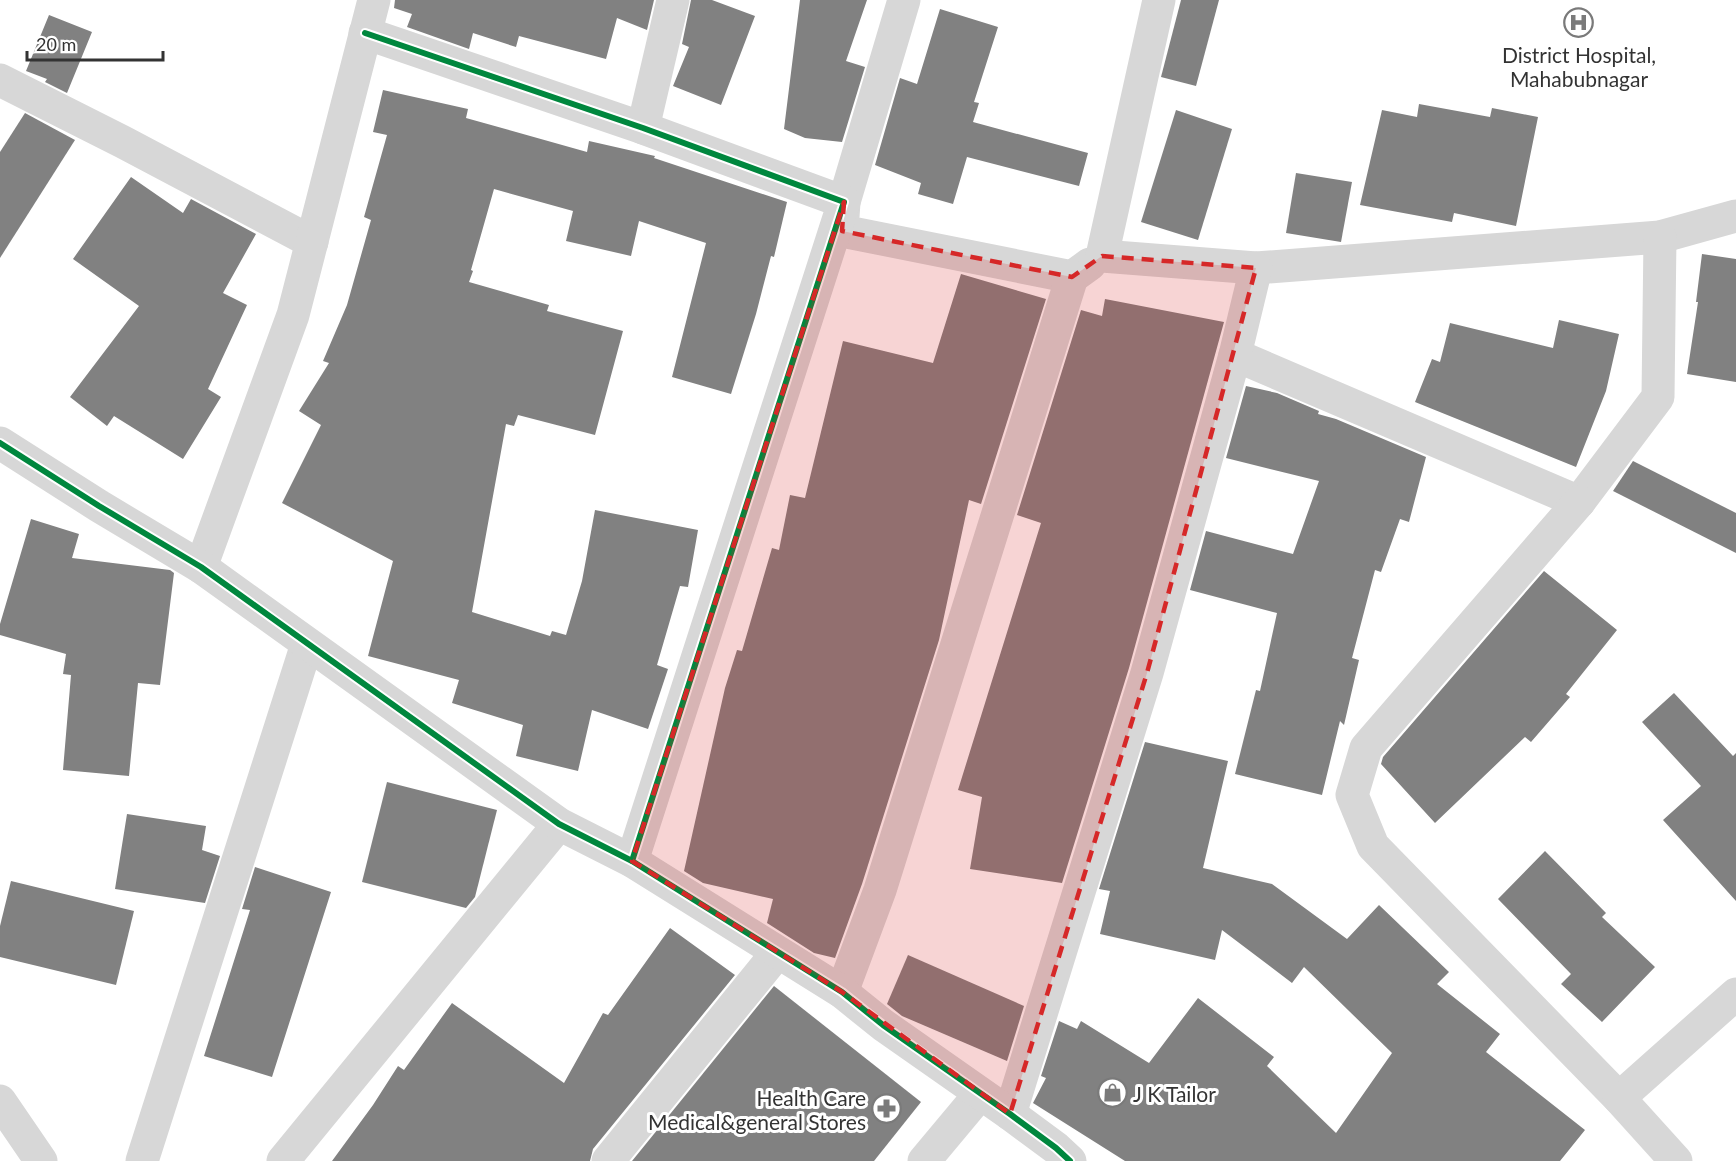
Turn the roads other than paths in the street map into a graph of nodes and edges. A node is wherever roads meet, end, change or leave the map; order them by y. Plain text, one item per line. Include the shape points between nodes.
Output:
1 (375, 0) edge
2 (673, 0) edge
3 (904, 0) edge
4 (1159, 0) edge
5 (364, 33) junction
6 (0, 80) edge
7 (643, 128) junction
8 (844, 202) junction
9 (1736, 216) edge
10 (1660, 237) junction
11 (312, 242) junction
12 (1102, 256) junction
13 (1256, 267) junction
14 (1072, 276) junction
15 (1234, 355) junction
16 (0, 443) edge
17 (1579, 502) junction
18 (201, 567) junction
19 (307, 644) junction
20 (560, 824) junction
21 (632, 861) junction
22 (777, 953) junction
23 (842, 992) junction
24 (1736, 994) edge
25 (980, 1094) junction
26 (1619, 1098) junction
27 (0, 1101) edge
28 (1010, 1114) junction
29 (41, 1161) edge
30 (142, 1161) edge
31 (283, 1161) edge
32 (608, 1161) edge
33 (924, 1161) edge
34 (1070, 1161) edge
35 (1676, 1161) edge

1 - 5 street
2 - 7 street
3 - 8 street
4 - 12 street
5 - 7 street
5 - 11 street
6 - 11 street
7 - 8 street
8 - 14 street via 842,231
8 - 21 street
9 - 10 street
10 - 13 street
10 - 17 street via 1658,397
11 - 18 street via 293,315
12 - 13 street
12 - 14 street
13 - 15 street
14 - 23 street via 880,890
15 - 17 street
15 - 28 street via 1147,673
16 - 18 street
17 - 26 street via 1366,748 1353,795 1373,846
18 - 19 street
19 - 20 street
19 - 30 street
20 - 21 street
20 - 31 street
21 - 22 street
22 - 23 street
22 - 32 street
23 - 25 street
24 - 26 street
25 - 28 street
25 - 33 street
26 - 35 street
27 - 29 street
28 - 34 street

